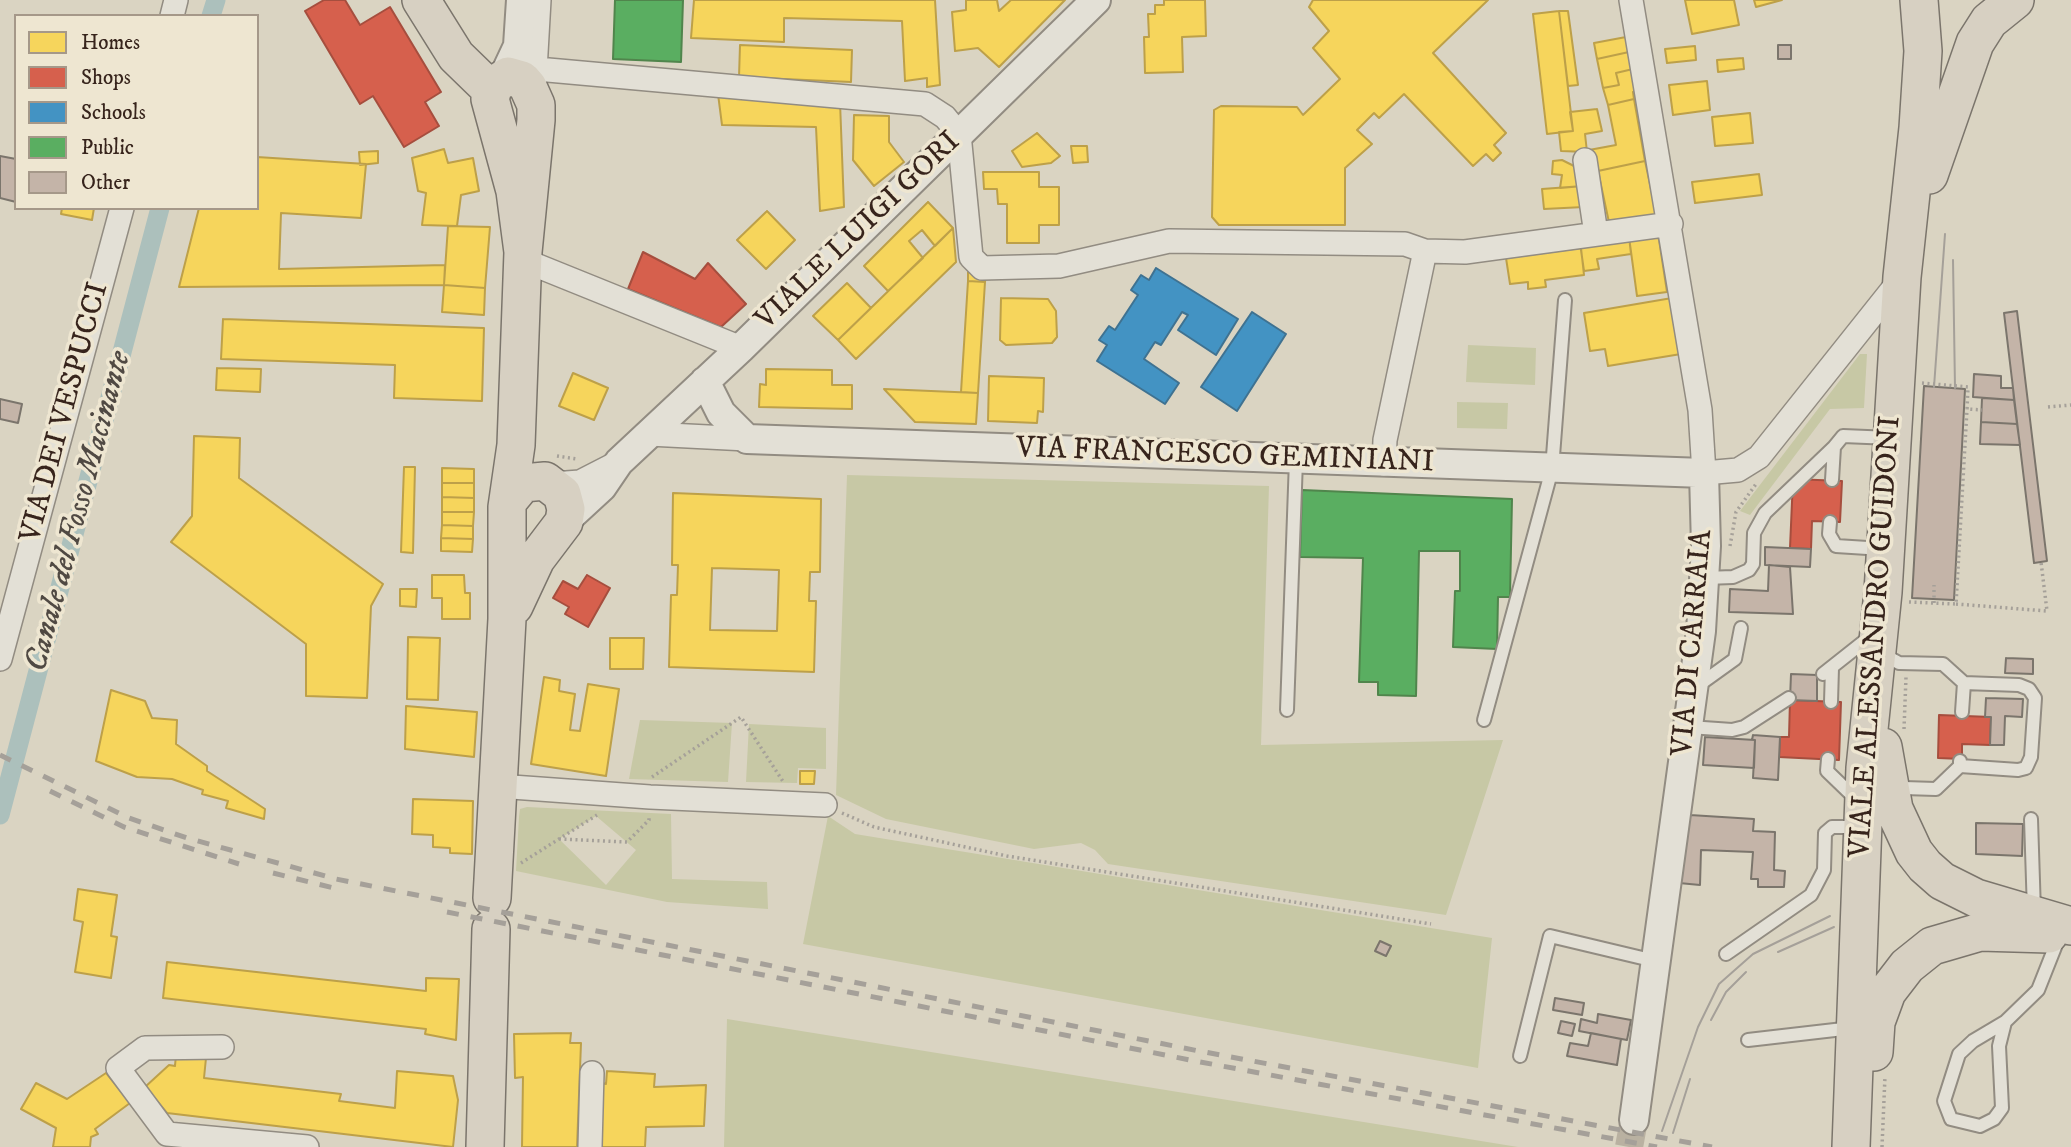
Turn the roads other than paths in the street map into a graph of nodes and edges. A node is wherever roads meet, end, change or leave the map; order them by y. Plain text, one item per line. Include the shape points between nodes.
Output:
1 (421, 0) edge
2 (521, 0) edge
3 (539, 0) edge
4 (1096, 0) edge
5 (1631, 0) edge
6 (1919, 0) edge
7 (2015, 0) edge
8 (548, 70) dead end
9 (497, 84) junction
10 (536, 105) junction
11 (959, 134) junction
12 (1585, 160) dead end
13 (121, 210) edge
14 (1671, 224) junction
15 (1596, 234) junction
16 (1425, 251) junction
17 (523, 256) junction
18 (1902, 277) junction
19 (1565, 300) dead end
20 (741, 348) junction
21 (705, 381) junction
22 (649, 434) junction
23 (1891, 438) junction
24 (747, 439) junction
25 (516, 445) junction
26 (1834, 447) junction
27 (1296, 460) junction
28 (619, 462) junction
29 (1384, 464) junction
30 (1552, 468) junction
31 (1704, 473) junction
32 (551, 474) junction
33 (1832, 480) dead end
34 (509, 511) junction
35 (1830, 522) dead end
36 (559, 528) junction
37 (1885, 550) junction
38 (1705, 578) junction
39 (507, 619) junction
40 (1741, 628) dead end
41 (1890, 645) junction
42 (0, 659) edge
43 (1964, 683) junction
44 (1694, 688) junction
45 (1789, 698) dead end
46 (1831, 702) dead end
47 (1287, 710) dead end
48 (1962, 712) dead end
49 (1484, 720) dead end
50 (1689, 727) junction
51 (1828, 759) dead end
52 (498, 786) junction
53 (825, 805) road end
54 (1874, 814) junction
55 (2031, 818) dead end
56 (2059, 928) edge
57 (1726, 954) dead end
58 (1655, 961) junction
59 (2005, 1022) junction
60 (1865, 1029) junction
61 (1748, 1040) dead end
62 (222, 1047) dead end
63 (1520, 1056) dead end
64 (592, 1073) dead end
65 (1634, 1120) tunnel mouth
66 (256, 1145) edge
67 (307, 1147) edge
68 (485, 1147) edge
69 (590, 1147) edge
70 (1852, 1147) edge
71 (1872, 1147) edge

1 - 9 main road via 456,56
2 - 9 street via 518,46
3 - 10 street
4 - 11 street, VIALE LUIGI GORI
5 - 14 street, VIA DI CARRAIA
6 - 18 main road, VIALE ALESSANDRO GUIDONI via 1923,51
7 - 18 main road via 1989,21 1962,74
8 - 11 street via 925,104 946,117
9 - 10 main road via 513,76 523,80
9 - 17 main road via 491,108 515,191
10 - 17 main road
11 - 16 street via 971,257 982,268 1059,266 1169,241 1405,244
11 - 20 street, VIALE LUIGI GORI
12 - 15 street
13 - 42 street, VIA DEI VESPUCCI
14 - 15 street
14 - 31 street, VIA DI CARRAIA via 1700,410
15 - 16 street via 1465,252
16 - 29 street via 1385,440
17 - 20 street
17 - 25 main road
18 - 23 main road, VIALE ALESSANDRO GUIDONI
18 - 31 street via 1759,457 1733,471
19 - 30 lane
20 - 21 street, VIALE LUIGI GORI
21 - 22 street, VIALE LUIGI GORI
21 - 24 street via 721,413
22 - 24 street, VIA FRANCESCO GEMINIANI
22 - 28 street, VIALE LUIGI GORI
23 - 26 lane via 1843,436
23 - 37 main road, VIALE ALESSANDRO GUIDONI
24 - 27 street, VIA FRANCESCO GEMINIANI
25 - 32 main road via 527,463
25 - 34 main road
26 - 33 lane
26 - 38 lane via 1765,513 1754,533 1749,570 1732,577
27 - 29 street, VIA FRANCESCO GEMINIANI
27 - 47 lane
28 - 32 street, VIALE LUIGI GORI via 580,482
28 - 36 street, VIALE LUIGI GORI via 602,487
29 - 30 street, VIA FRANCESCO GEMINIANI
30 - 31 street, VIA FRANCESCO GEMINIANI
30 - 49 lane
31 - 38 street, VIA DI CARRAIA
32 - 34 main road via 523,483
32 - 36 main road via 565,501
34 - 36 main road via 519,534 533,540
34 - 39 main road
35 - 37 lane via 1829,534 1836,546
36 - 39 main road via 536,559
37 - 41 main road, VIALE ALESSANDRO GUIDONI via 1896,590
38 - 44 street, VIA DI CARRAIA
39 - 52 main road
40 - 44 lane via 1735,659
41 - 43 lane via 1943,664
41 - 46 lane via 1828,671
41 - 54 main road, VIALE ALESSANDRO GUIDONI via 1884,747 1888,790
43 - 48 lane
43 - 54 lane via 2029,689 2035,698 2031,757 2026,768 1960,763 1936,789 1898,790 1894,800
44 - 50 street, VIA DI CARRAIA
45 - 50 lane via 1744,727
50 - 58 street, VIA DI CARRAIA
51 - 54 lane via 1828,771
52 - 53 street
52 - 68 main road
54 - 56 main road via 1942,881
54 - 57 lane via 1825,833 1821,879 1811,895
54 - 60 main road, VIALE ALESSANDRO GUIDONI
55 - 56 lane
56 - 59 lane via 2038,990
56 - 60 main road via 1980,932 1932,946 1895,980
58 - 63 lane via 1550,936
58 - 65 street, VIA DI CARRAIA
59 - 59 lane via 1999,1046 2002,1108 1980,1126 1951,1119 1944,1101 1959,1054
60 - 61 lane
60 - 70 main road, VIALE ALESSANDRO GUIDONI
60 - 71 main road, VIALE ALESSANDRO GUIDONI
62 - 66 street via 145,1048 118,1068 167,1134
64 - 69 street
66 - 67 street

